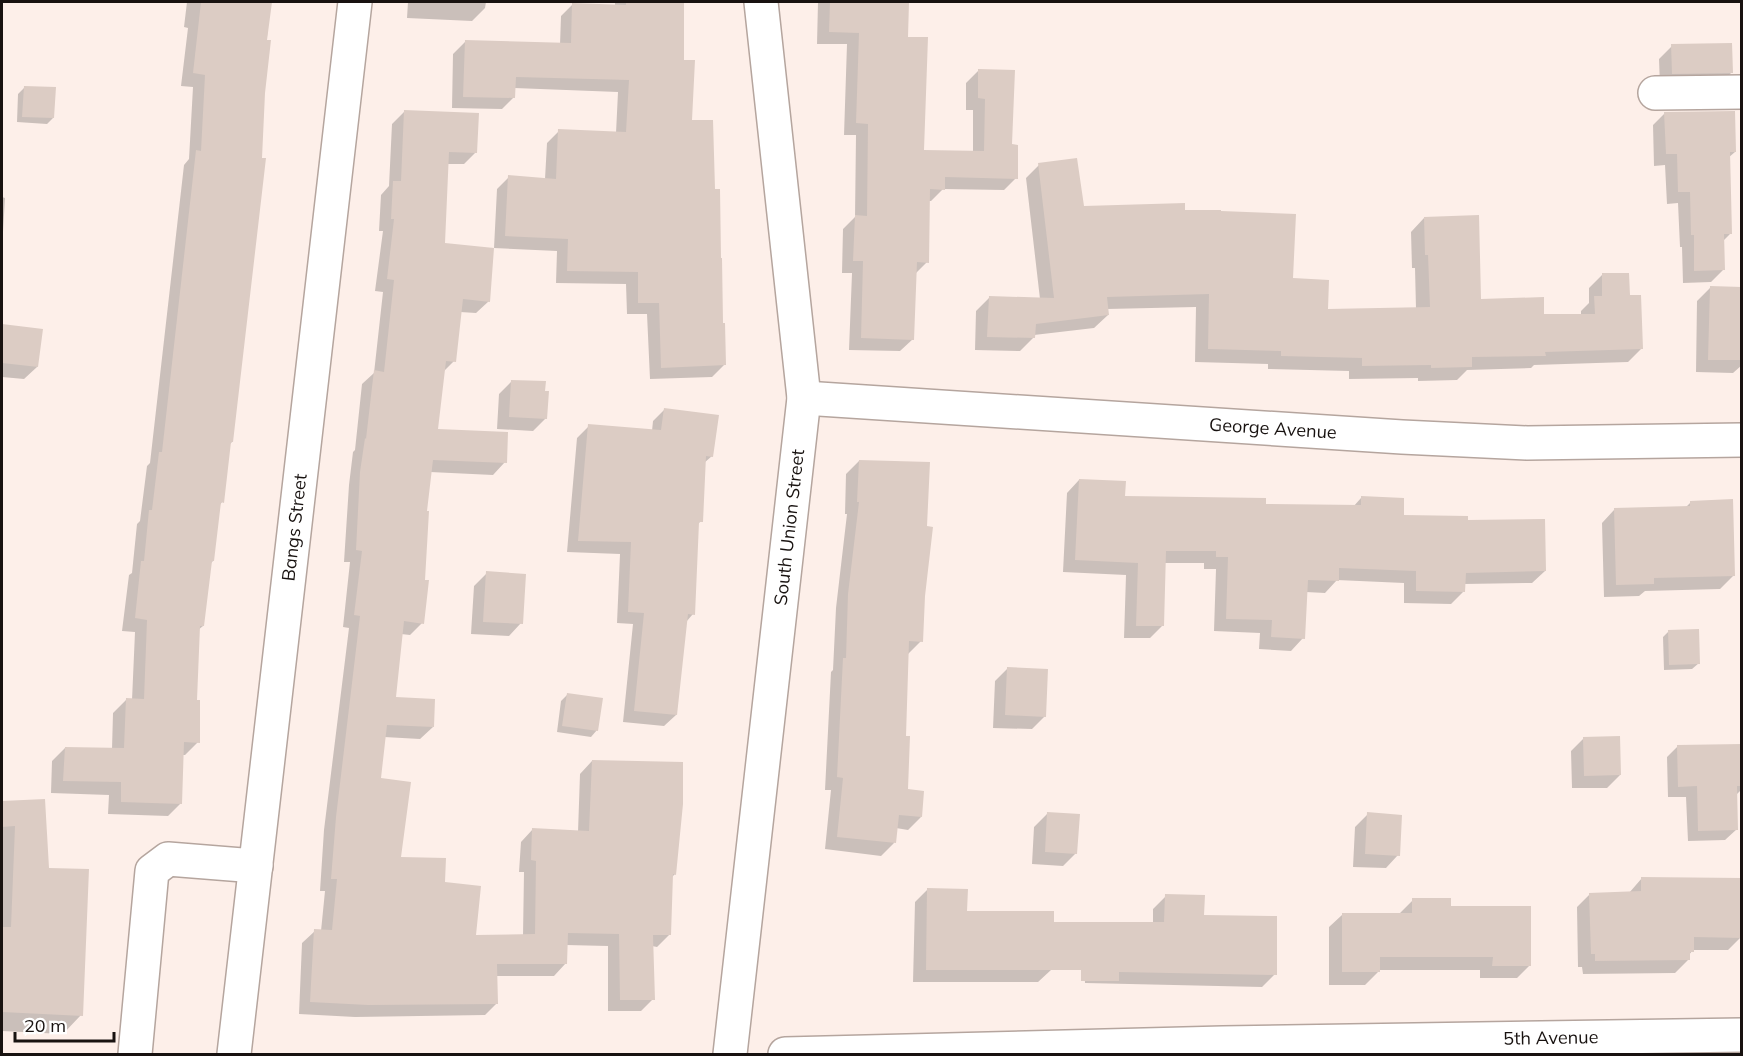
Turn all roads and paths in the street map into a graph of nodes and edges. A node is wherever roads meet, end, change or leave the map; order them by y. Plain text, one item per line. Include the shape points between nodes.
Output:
1 (355, 2) edge
2 (761, 2) edge
3 (1742, 92) edge
4 (1655, 93) dead end
5 (804, 398) junction
6 (1742, 440) edge
7 (256, 866) junction
8 (1742, 1035) edge
9 (1223, 1049) edge
10 (135, 1054) edge
11 (234, 1054) edge
12 (730, 1054) edge
13 (785, 1054) edge

1 - 7 street, Bangs Street
2 - 5 street, South Union Street
3 - 4 street
5 - 6 street, George Avenue via 1527,443
5 - 12 street, South Union Street
7 - 10 street via 168,859 152,871
7 - 11 street, Bangs Street
8 - 9 street, 5th Avenue
9 - 13 street, 5th Avenue

